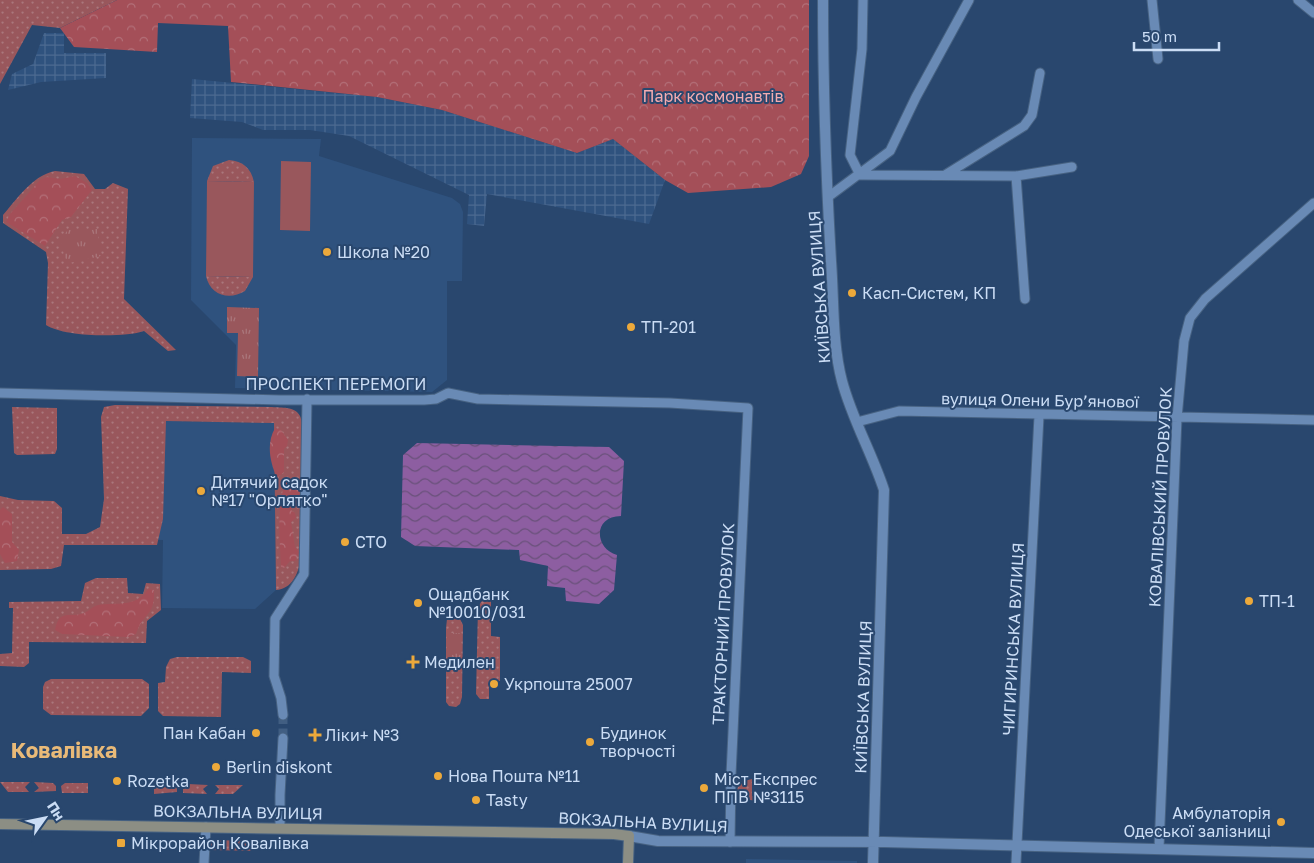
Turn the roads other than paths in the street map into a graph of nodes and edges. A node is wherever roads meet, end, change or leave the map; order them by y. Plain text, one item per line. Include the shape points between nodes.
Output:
1 (823, 0) edge
2 (863, 0) edge
3 (968, 0) edge
4 (1152, 0) edge
5 (1298, 0) edge
6 (1314, 13) edge
7 (1158, 60) dead end
8 (1040, 73) dead end
9 (1072, 167) dead end
10 (860, 175) junction
11 (945, 175) junction
12 (1016, 176) junction
13 (828, 197) junction
14 (1314, 202) edge
15 (1025, 299) dead end
16 (0, 393) edge
17 (307, 399) junction
18 (748, 408) joint
19 (1039, 416) junction
20 (1176, 418) junction
21 (1314, 420) edge
22 (857, 422) junction
23 (283, 715) tunnel mouth
24 (283, 738) tunnel mouth
25 (0, 824) edge
26 (206, 827) junction
27 (280, 828) junction
28 (629, 836) junction
29 (730, 842) junction
30 (874, 842) junction
31 (1017, 846) junction
32 (1159, 848) junction
33 (1314, 853) edge
34 (204, 863) edge
35 (628, 863) edge
36 (873, 863) edge
37 (1016, 863) edge

1 - 13 street, КИЇВСЬКА ВУЛИЦЯ
2 - 10 street via 862,49 850,155
3 - 10 street via 890,151
4 - 7 street
5 - 6 street
8 - 11 street via 1032,115 1024,126
9 - 12 street
10 - 11 street
10 - 13 street
11 - 12 street
12 - 15 street
13 - 22 street, КИЇВСЬКА ВУЛИЦЯ via 837,358
14 - 20 street, КОВАЛІВСЬКИЙ ПРОВУЛОК via 1205,299 1190,318 1184,340
16 - 17 street, ПРОСПЕКТ ПЕРЕМОГИ
17 - 18 street, ПРОСПЕКТ ПЕРЕМОГИ via 436,399 448,393 478,400 670,403
17 - 23 street via 304,574 275,619 274,676
18 - 29 street, ТРАКТОРНИЙ ПРОВУЛОК
19 - 20 street, вулиця Олени Бурʼянової
19 - 22 street, вулиця Олени Бурʼянової via 899,411
19 - 31 street, ЧИГИРИНСЬКА ВУЛИЦЯ
20 - 21 street, вулиця Олени Бурʼянової
20 - 32 street, КОВАЛІВСЬКИЙ ПРОВУЛОК
22 - 30 street, КИЇВСЬКА ВУЛИЦЯ via 874,458 884,490
24 - 27 street
25 - 26 main road, ВОКЗАЛЬНА ВУЛИЦЯ
26 - 27 main road, ВОКЗАЛЬНА ВУЛИЦЯ
26 - 34 street
27 - 28 main road, ВОКЗАЛЬНА ВУЛИЦЯ via 529,831
28 - 29 street, ВОКЗАЛЬНА ВУЛИЦЯ via 658,841
28 - 35 main road
29 - 30 street, ВОКЗАЛЬНА ВУЛИЦЯ
30 - 31 street, ВОКЗАЛЬНА ВУЛИЦЯ
30 - 36 street, КИЇВСЬКА ВУЛИЦЯ
31 - 32 street, ВОКЗАЛЬНА ВУЛИЦЯ
31 - 37 street, ЧИГИРИНСЬКА ВУЛИЦЯ
32 - 33 street, ВОКЗАЛЬНА ВУЛИЦЯ

